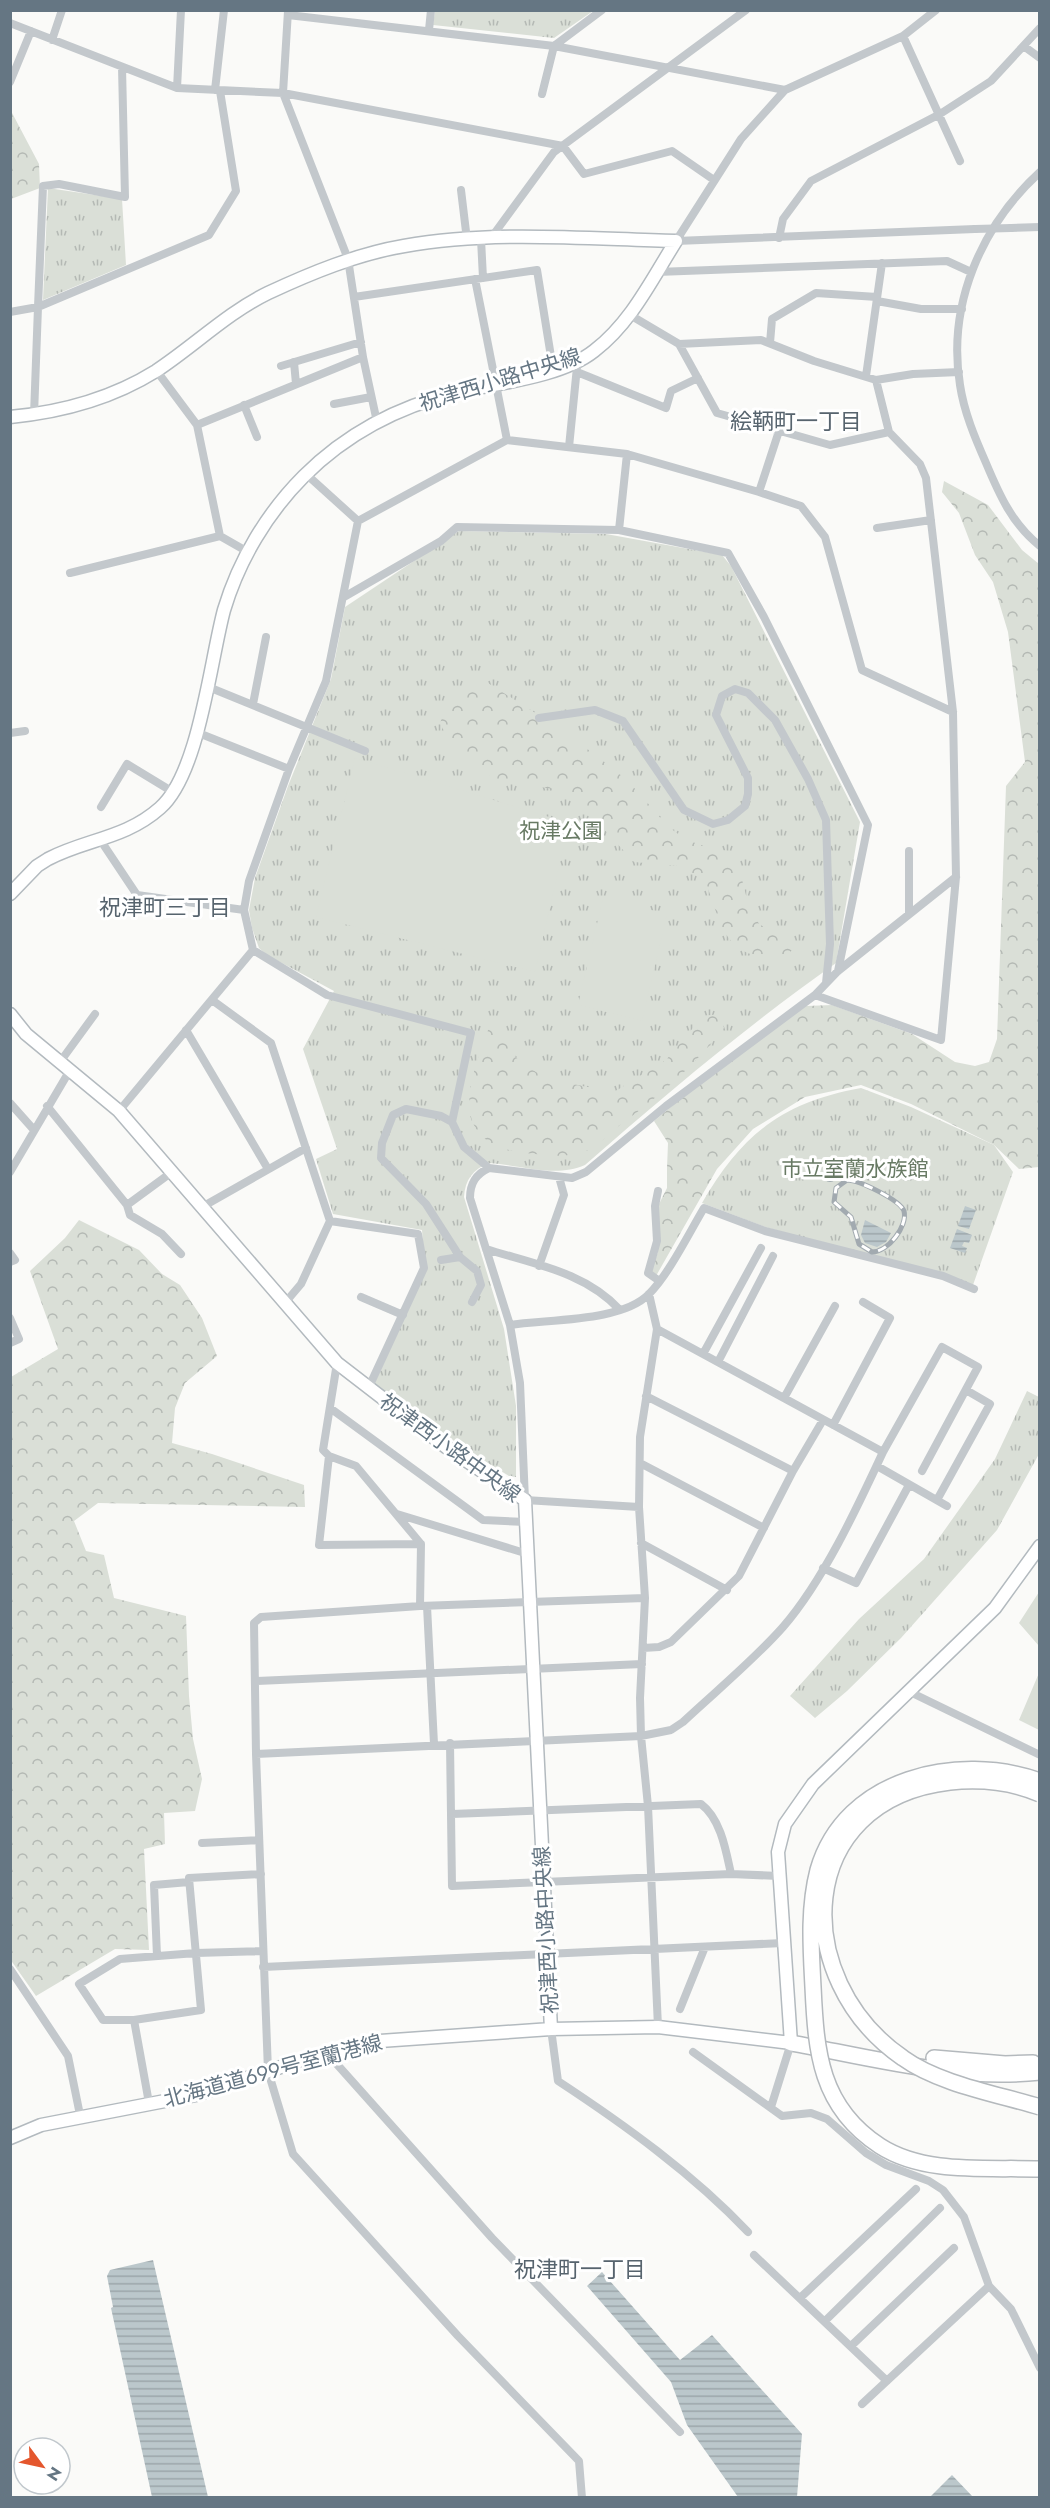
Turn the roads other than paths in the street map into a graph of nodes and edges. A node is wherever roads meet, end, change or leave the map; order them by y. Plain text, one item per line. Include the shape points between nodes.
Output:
1 (62, 10) edge
2 (181, 10) edge
3 (224, 10) edge
4 (431, 10) edge
5 (602, 10) edge
6 (746, 10) edge
7 (936, 10) edge
8 (288, 13) edge
9 (10, 23) edge
10 (1040, 28) edge
11 (429, 30) junction
12 (31, 31) junction
13 (903, 36) junction
14 (52, 40) junction
15 (554, 46) junction
16 (1025, 47) junction
17 (1040, 58) edge
18 (122, 67) junction
19 (668, 69) junction
20 (10, 82) edge
21 (177, 88) junction
22 (785, 90) junction
23 (217, 91) junction
24 (283, 93) junction
25 (542, 94) dead end
26 (940, 114) junction
27 (563, 146) junction
28 (960, 161) dead end
29 (1040, 172) edge
30 (714, 180) junction
31 (461, 190) dead end
32 (1040, 226) edge
33 (486, 238) junction
34 (779, 238) junction
35 (467, 240) junction
36 (676, 241) junction
37 (348, 259) junction
38 (882, 263) junction
39 (657, 272) junction
40 (971, 272) junction
41 (479, 278) junction
42 (354, 297) junction
43 (877, 299) junction
44 (38, 307) junction
45 (962, 309) junction
46 (10, 312) edge
47 (630, 315) junction
48 (361, 342) junction
49 (770, 343) junction
50 (679, 344) junction
51 (363, 357) junction
52 (294, 362) junction
53 (280, 366) dead end
54 (577, 367) junction
55 (553, 369) junction
56 (156, 370) junction
57 (959, 372) junction
58 (866, 376) junction
59 (698, 378) junction
60 (876, 380) junction
61 (296, 384) junction
62 (494, 385) junction
63 (371, 397) junction
64 (244, 405) junction
65 (334, 405) dead end
66 (34, 415) junction
67 (10, 417) edge
68 (377, 422) junction
69 (197, 425) junction
70 (779, 431) junction
71 (889, 432) junction
72 (257, 437) dead end
73 (507, 440) junction
74 (569, 447) junction
75 (627, 454) junction
76 (306, 474) junction
77 (759, 492) junction
78 (931, 520) junction
79 (358, 521) junction
80 (877, 528) dead end
81 (619, 530) junction
82 (220, 536) junction
83 (1040, 546) edge
84 (248, 552) junction
85 (70, 573) dead end
86 (344, 597) junction
87 (266, 637) dead end
88 (206, 686) junction
89 (253, 704) junction
90 (953, 712) junction
91 (539, 718) dead end
92 (306, 726) junction
93 (25, 731) dead end
94 (196, 732) junction
95 (10, 733) edge
96 (365, 751) dead end
97 (289, 769) junction
98 (173, 792) junction
99 (101, 807) dead end
100 (101, 842) junction
101 (909, 851) dead end
102 (956, 877) junction
103 (10, 894) edge
104 (244, 910) junction
105 (909, 914) junction
106 (253, 950) junction
107 (838, 971) junction
108 (826, 983) junction
109 (815, 995) junction
110 (212, 1000) junction
111 (10, 1014) edge
112 (95, 1014) dead end
113 (186, 1030) junction
114 (65, 1066) junction
115 (10, 1103) edge
116 (47, 1106) junction
117 (119, 1111) junction
118 (452, 1122) junction
119 (34, 1130) junction
120 (306, 1148) junction
121 (489, 1168) junction
122 (268, 1169) junction
123 (10, 1172) edge
124 (172, 1172) junction
125 (559, 1177) junction
126 (658, 1191) dead end
127 (127, 1205) junction
128 (202, 1206) junction
129 (330, 1221) junction
130 (760, 1248) dead end
131 (486, 1249) junction
132 (10, 1253) edge
133 (181, 1254) dead end
134 (773, 1256) dead end
135 (460, 1257) junction
136 (441, 1260) dead end
137 (10, 1262) edge
138 (539, 1266) junction
139 (658, 1280) junction
140 (974, 1289) dead end
141 (649, 1294) junction
142 (360, 1297) dead end
143 (471, 1302) dead end
144 (863, 1302) dead end
145 (284, 1304) junction
146 (835, 1306) dead end
147 (620, 1310) junction
148 (403, 1314) junction
149 (10, 1318) edge
150 (510, 1325) junction
151 (657, 1329) junction
152 (10, 1343) edge
153 (703, 1354) junction
154 (718, 1362) junction
155 (337, 1363) junction
156 (368, 1389) junction
157 (966, 1390) junction
158 (646, 1396) junction
159 (784, 1398) junction
160 (330, 1407) junction
161 (824, 1420) junction
162 (832, 1425) junction
163 (883, 1452) junction
164 (329, 1456) junction
165 (640, 1463) junction
166 (877, 1466) junction
167 (793, 1471) junction
168 (922, 1471) dead end
169 (909, 1485) junction
170 (525, 1500) junction
171 (936, 1500) junction
172 (947, 1506) dead end
173 (639, 1507) junction
174 (397, 1514) junction
175 (526, 1522) junction
176 (764, 1528) junction
177 (641, 1543) junction
178 (421, 1544) junction
179 (1040, 1546) edge
180 (528, 1554) junction
181 (823, 1568) junction
182 (727, 1590) junction
183 (645, 1598) junction
184 (530, 1602) junction
185 (424, 1606) junction
186 (643, 1648) junction
187 (642, 1664) junction
188 (533, 1668) junction
189 (431, 1673) junction
190 (256, 1681) junction
191 (910, 1692) junction
192 (641, 1736) junction
193 (537, 1740) junction
194 (450, 1743) junction
195 (434, 1744) junction
196 (255, 1754) junction
197 (1040, 1755) edge
198 (1040, 1781) edge
199 (1040, 1794) edge
200 (648, 1806) junction
201 (539, 1811) junction
202 (452, 1814) junction
203 (259, 1840) junction
204 (201, 1843) dead end
205 (261, 1874) junction
206 (731, 1874) junction
207 (779, 1876) junction
208 (652, 1878) junction
209 (189, 1882) junction
210 (543, 1883) junction
211 (783, 1943) junction
212 (705, 1947) junction
213 (656, 1950) junction
214 (263, 1951) junction
215 (196, 1953) junction
216 (547, 1954) junction
217 (157, 1956) junction
218 (263, 1967) junction
219 (10, 1969) edge
220 (680, 2009) dead end
221 (134, 2020) junction
222 (658, 2027) junction
223 (551, 2029) junction
224 (791, 2043) junction
225 (326, 2052) junction
226 (693, 2052) dead end
227 (1040, 2062) edge
228 (268, 2071) junction
229 (1040, 2072) edge
230 (149, 2103) junction
231 (771, 2107) junction
232 (1040, 2107) edge
233 (80, 2115) junction
234 (10, 2138) edge
235 (1040, 2169) edge
236 (915, 2189) dead end
237 (940, 2208) dead end
238 (748, 2232) dead end
239 (954, 2248) dead end
240 (754, 2255) dead end
241 (989, 2286) junction
242 (800, 2298) junction
243 (825, 2321) junction
244 (851, 2346) junction
245 (1040, 2368) edge
246 (888, 2381) junction
247 (862, 2404) dead end
248 (680, 2432) dead end
249 (582, 2498) edge

1 - 14 street
2 - 21 street
3 - 23 street
4 - 11 street
5 - 15 street
6 - 19 street
7 - 13 street
8 - 11 street
8 - 24 street
9 - 12 street
10 - 16 street
11 - 15 street
12 - 14 street
12 - 20 street
13 - 22 street
13 - 26 street
14 - 18 street
15 - 19 street
15 - 25 street
16 - 17 street
16 - 26 street via 991,81
18 - 21 street
18 - 44 street via 125,197 59,184 43,186
19 - 22 street
19 - 27 street
21 - 23 street
22 - 30 street via 741,139
23 - 24 street
23 - 44 street via 236,191 209,236
24 - 27 street
24 - 37 street
26 - 28 street
26 - 34 street via 810,181 783,219
27 - 30 street via 584,174 672,151
27 - 33 street via 554,152
29 - 40 street via 1018,192 993,226
30 - 36 street
31 - 35 street
32 - 34 street, bridge
33 - 35 main road
33 - 36 main road
33 - 41 street
34 - 36 street
35 - 37 main road via 405,246
36 - 39 main road, 祝津西小路中央線
37 - 42 street
37 - 56 main road via 266,294
38 - 39 street
38 - 40 street via 947,261
38 - 43 street
39 - 47 main road, 祝津西小路中央線
40 - 45 street
41 - 42 street
41 - 55 street via 537,270
41 - 62 street
42 - 48 street
43 - 45 street via 921,309
43 - 49 street via 816,293 772,320
43 - 58 street
44 - 46 street
44 - 66 street
45 - 57 street via 957,348
47 - 50 street
47 - 54 main road, 祝津西小路中央線
48 - 51 street
48 - 52 street
49 - 50 street via 754,339
49 - 58 street
50 - 59 street
51 - 61 street
51 - 63 street
52 - 53 street
52 - 61 street
54 - 55 main road, 祝津西小路中央線
54 - 59 street via 666,408 671,391
54 - 74 street
55 - 62 main road, 祝津西小路中央線
56 - 66 main road via 86,404
56 - 69 street
57 - 60 street
57 - 83 street via 970,427 1003,503
58 - 60 street
59 - 70 street via 717,413
60 - 71 street
61 - 64 street
62 - 68 main road, 祝津西小路中央線 via 421,402
62 - 73 street
63 - 65 street
63 - 68 street
64 - 69 street
64 - 72 street
66 - 67 main road
68 - 76 main road, 祝津西小路中央線
69 - 82 street
70 - 71 street via 830,445
70 - 77 street
71 - 78 street via 920,464 926,478
73 - 74 street
73 - 79 street
74 - 75 street
75 - 77 street
75 - 81 street
76 - 79 street
76 - 84 main road, 祝津西小路中央線 via 279,505
77 - 90 street via 801,506 825,537 862,670
78 - 80 street
78 - 90 street
79 - 86 street
81 - 86 street via 457,527 441,541
81 - 107 street via 728,553 868,825
82 - 84 street
82 - 85 street
84 - 88 main road, 祝津西小路中央線 via 225,608
86 - 92 street via 326,681
87 - 89 street
88 - 89 street
88 - 94 main road, 祝津西小路中央線
89 - 92 street
90 - 102 street
91 - 108 street via 596,710 623,721 684,810 713,824 728,820 745,806 748,778 716,715 722,696 735,690 748,693 776,720 826,820 830,944
92 - 96 street
92 - 97 street
93 - 95 street
94 - 97 street
94 - 98 main road, 祝津西小路中央線
97 - 104 street via 249,881
98 - 99 street via 127,764
98 - 100 main road, 祝津西小路中央線 via 151,815
100 - 103 main road, 祝津西小路中央線 via 48,859
100 - 104 street via 137,895
101 - 105 street
102 - 105 street
102 - 109 street via 941,1040
104 - 106 street
105 - 107 street
106 - 110 street
106 - 118 street via 327,994 471,1033
107 - 108 street
108 - 109 street
109 - 125 street via 666,1106 586,1172 572,1178
110 - 113 street
110 - 120 street via 271,1043
111 - 114 main road, 祝津西小路中央線 via 26,1034
112 - 114 street
113 - 117 street
113 - 122 street
114 - 116 street
114 - 117 main road, 祝津西小路中央線
115 - 119 street
116 - 119 street
116 - 127 street
117 - 124 main road, 祝津西小路中央線
118 - 121 street via 464,1147
118 - 135 street via 406,1109 393,1115 382,1143 381,1158 426,1204
119 - 123 street
120 - 122 street
120 - 129 street
121 - 125 street
121 - 131 street via 480,1172 470,1189
122 - 128 street
124 - 127 street
124 - 128 main road, 祝津西小路中央線
125 - 138 street via 564,1195
126 - 139 street via 657,1241 648,1273
127 - 133 street via 130,1215 162,1234
128 - 145 main road, 祝津西小路中央線
129 - 145 street via 301,1284
129 - 148 street via 418,1234 424,1268
130 - 153 street
131 - 138 street
131 - 150 street
132 - 137 street via 15,1260
134 - 154 street
135 - 136 street
135 - 143 street via 480,1277 481,1286
138 - 147 street via 586,1281
139 - 140 street via 704,1208 765,1231 943,1276
139 - 141 street
141 - 147 street
141 - 151 street
142 - 148 street
144 - 162 street via 890,1318
145 - 155 main road, 祝津西小路中央線
146 - 159 street
147 - 150 street
148 - 156 street
149 - 152 street via 19,1339
150 - 170 street via 520,1383
151 - 153 street
151 - 158 street
153 - 154 street
154 - 159 street
155 - 156 main road, 祝津西小路中央線
155 - 160 street
156 - 170 main road, 祝津西小路中央線
157 - 163 street via 978,1367 942,1347
157 - 168 street
157 - 171 street via 990,1404
158 - 165 street
158 - 167 street
159 - 161 street
160 - 164 street via 323,1450
160 - 175 street via 483,1520
161 - 162 street
161 - 167 street
162 - 163 street
163 - 166 street
164 - 174 street via 356,1466
164 - 178 street via 319,1545
165 - 173 street
165 - 176 street
166 - 169 street
166 - 181 street
167 - 176 street
169 - 171 street
169 - 181 street via 856,1583
170 - 173 street
170 - 175 main road, 祝津西小路中央線
171 - 172 street
173 - 177 street
174 - 178 street
174 - 180 street
175 - 180 main road, 祝津西小路中央線
176 - 182 street via 740,1576
177 - 182 street
177 - 183 street
178 - 185 street
179 - 191 main road via 995,1608
180 - 184 main road, 祝津西小路中央線
181 - 192 street via 782,1628 683,1722 671,1730
182 - 186 street via 671,1642
183 - 184 street
183 - 186 street
184 - 185 street
184 - 188 main road, 祝津西小路中央線
185 - 189 street
185 - 190 street via 261,1617 254,1623
186 - 187 street
187 - 188 street
187 - 192 street
188 - 189 street
188 - 193 main road, 祝津西小路中央線
189 - 190 street
189 - 195 street
190 - 196 street
191 - 197 street
191 - 207 main road via 796,1804 785,1824 778,1852
192 - 193 street
192 - 200 street
193 - 194 street
193 - 201 main road, 祝津西小路中央線
194 - 195 street
194 - 202 street
195 - 196 street
196 - 203 street
198 - 235 highway, bridge via 1011,1772 968,1769 916,1775 884,1789 854,1811 833,1837 819,1869 810,1928 819,2060 836,2103 858,2128 881,2146 916,2161 944,2166
199 - 232 highway, bridge via 1001,1782 967,1780 910,1790 889,1800 849,1834 840,1850 831,1869 823,1922 832,1970 857,2014 885,2044 918,2068
200 - 201 street
200 - 206 street via 701,1804 710,1811 726,1848
200 - 208 street
201 - 202 street
201 - 210 main road, 祝津西小路中央線
202 - 210 street via 452,1886
203 - 204 street
203 - 205 street
205 - 209 street via 189,1878
205 - 214 street
206 - 207 street
206 - 208 street
207 - 211 main road
208 - 210 street
208 - 213 street
209 - 215 street
209 - 217 street via 154,1885
210 - 216 main road, 祝津西小路中央線
211 - 212 street
211 - 224 main road
212 - 213 street
212 - 220 street
213 - 216 street
213 - 222 street
214 - 215 street
214 - 218 street
215 - 217 street
215 - 221 street via 201,2010
216 - 218 street
216 - 223 main road, 祝津西小路中央線
217 - 221 street via 120,1959 80,1984 103,2020
218 - 228 street
219 - 233 street via 68,2056
221 - 230 street
222 - 223 main road, 北海道道699号室蘭港線
222 - 224 main road, 北海道道699号室蘭港線
223 - 225 main road, 北海道道699号室蘭港線 via 401,2038
223 - 238 street via 558,2081 611,2116 721,2204
224 - 227 highway via 985,2063
224 - 229 highway via 978,2074
224 - 231 street
225 - 228 main road, 北海道道699号室蘭港線
225 - 248 street via 492,2238
226 - 231 street
228 - 230 main road, 北海道道699号室蘭港線 via 196,2095
228 - 249 street via 293,2154 458,2336 579,2461
230 - 233 main road, 北海道道699号室蘭港線
231 - 241 street via 782,2116 811,2113 827,2120 866,2153 944,2190 964,2217
233 - 234 main road, 北海道道699号室蘭港線
236 - 242 street
237 - 243 street
239 - 244 street
240 - 242 street
241 - 245 street via 1011,2309
241 - 246 street
242 - 243 street
243 - 244 street
244 - 246 street
246 - 247 street

